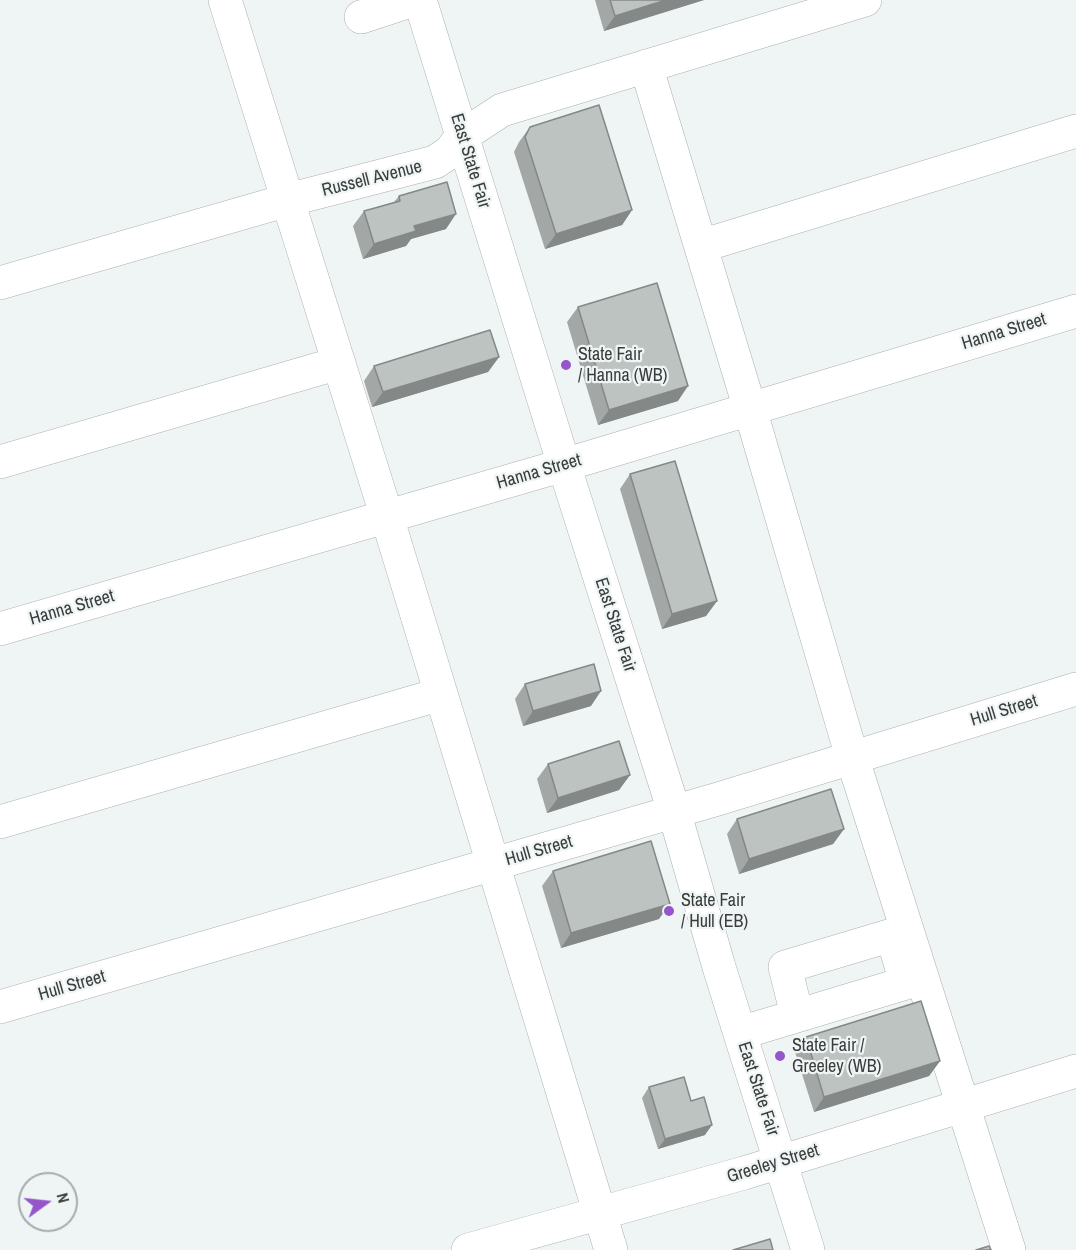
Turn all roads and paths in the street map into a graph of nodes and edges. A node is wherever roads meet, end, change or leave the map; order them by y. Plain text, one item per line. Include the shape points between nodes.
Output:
1 (225, 0) edge
2 (413, 0) edge
3 (420, 0) edge
4 (865, 0) edge
5 (361, 17) dead end
6 (646, 66) junction
7 (1076, 131) edge
8 (462, 136) junction
9 (288, 200) junction
10 (701, 246) junction
11 (0, 283) edge
12 (1076, 310) edge
13 (339, 363) junction
14 (750, 409) junction
15 (0, 462) edge
16 (564, 465) junction
17 (387, 516) junction
18 (0, 629) edge
19 (1076, 689) edge
20 (441, 694) junction
21 (852, 757) junction
22 (674, 811) junction
23 (0, 822) edge
24 (494, 863) junction
25 (0, 1007) edge
26 (797, 1015) dead end
27 (740, 1033) junction
28 (1076, 1071) edge
29 (962, 1106) junction
30 (781, 1161) junction
31 (599, 1215) junction
32 (468, 1250) edge
33 (611, 1250) edge
34 (808, 1250) edge
35 (1009, 1250) edge

1 - 9 street
2 - 5 street
3 - 8 street, East State Fair
4 - 6 street, Russell Avenue
6 - 8 street, Russell Avenue via 502,110
6 - 10 street
7 - 10 street
8 - 9 street, Russell Avenue via 450,152 435,162
8 - 16 street, East State Fair
9 - 11 street, Russell Avenue
9 - 13 street
10 - 14 street
12 - 14 street, Hanna Street
13 - 15 street
13 - 17 street
14 - 16 street, Hanna Street
14 - 21 street
16 - 17 street, Hanna Street
16 - 22 street, East State Fair
17 - 18 street, Hanna Street
17 - 20 street
19 - 21 street, Hull Street
20 - 23 street
20 - 24 street
21 - 22 street, Hull Street
21 - 29 street
22 - 24 street, Hull Street
22 - 27 street, East State Fair
24 - 25 street, Hull Street
24 - 31 street
26 - 27 street
27 - 30 street, East State Fair
28 - 29 street, Greeley Street
29 - 30 street, Greeley Street
29 - 35 street
30 - 31 street, Greeley Street
30 - 34 street, East State Fair
31 - 32 street, Greeley Street
31 - 33 street

